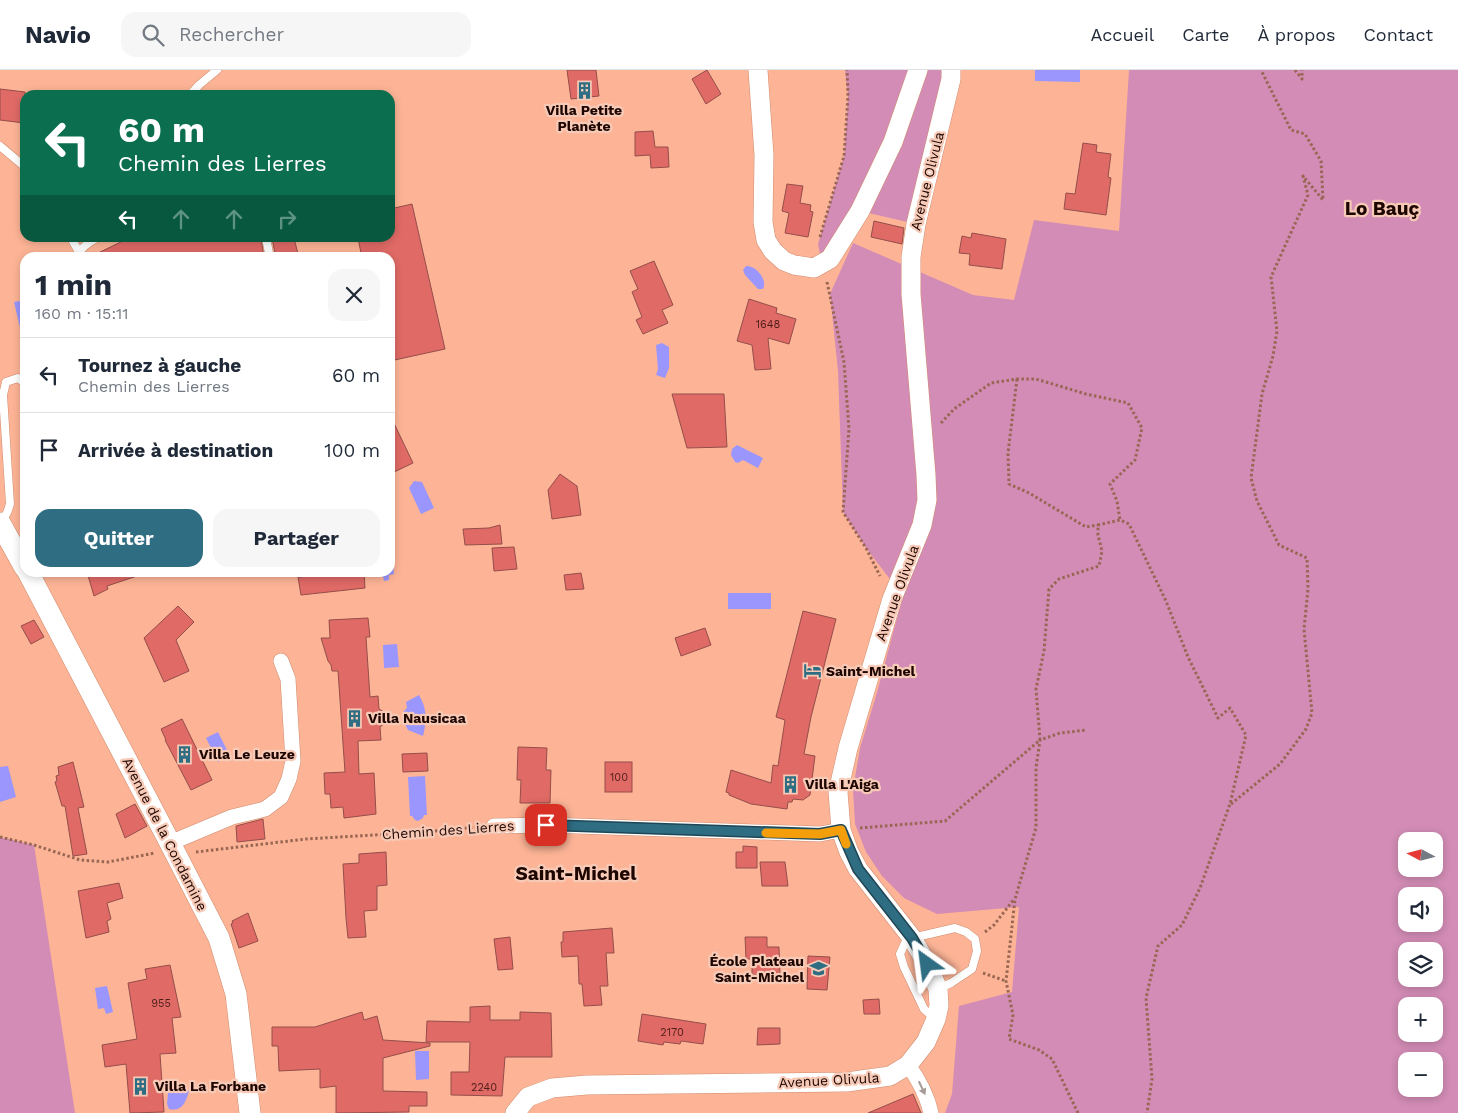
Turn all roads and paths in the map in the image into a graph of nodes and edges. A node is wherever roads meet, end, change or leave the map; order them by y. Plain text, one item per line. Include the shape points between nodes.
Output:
1 (217, 70) edge
2 (758, 70) edge
3 (847, 70) edge
4 (918, 70) edge
5 (951, 70) edge
6 (1261, 70) edge
7 (1295, 70) edge
8 (1302, 70) edge
9 (194, 90) edge
10 (0, 146) edge
11 (20, 163) edge
12 (90, 242) edge
13 (80, 252) edge
14 (822, 265) junction
15 (20, 379) edge
16 (1018, 379) junction
17 (924, 443) junction
18 (1120, 520) junction
19 (0, 523) edge
20 (1098, 525) junction
21 (20, 559) edge
22 (31, 577) edge
23 (892, 599) junction
24 (281, 661) dead end
25 (1087, 730) dead end
26 (1040, 740) junction
27 (1230, 804) junction
28 (494, 826) joint
29 (841, 830) junction
30 (0, 837) edge
31 (173, 848) junction
32 (1014, 899) junction
33 (912, 938) junction
34 (975, 939) junction
35 (972, 969) junction
36 (1006, 981) junction
37 (938, 989) junction
38 (936, 1019) junction
39 (908, 1065) junction
40 (250, 1113) edge
41 (515, 1113) edge
42 (931, 1113) edge
43 (1078, 1113) edge
44 (1147, 1113) edge

1 - 9 lane
2 - 14 street via 766,240 784,261 805,268
3 - 14 path via 844,156 818,244
4 - 14 street via 892,142 860,211 834,254
5 - 17 street, Avenue Olivula via 911,258
6 - 27 path via 1291,130 1305,134 1321,161 1323,200 1303,176 1308,195 1271,277 1277,331 1262,394 1250,478 1257,501 1279,545 1307,558 1304,629 1312,713 1306,729 1280,764
7 - 8 path via 1302,79
10 - 11 lane
12 - 13 lane
14 - 23 path via 844,362 849,429 843,512
15 - 19 lane via 6,382 3,395 10,504
16 - 17 path via 991,383 954,409
16 - 18 path via 1036,380 1128,403 1142,428 1136,460 1110,484
16 - 20 path via 1008,453 1009,484 1086,528
17 - 23 street, Avenue Olivula via 927,500 922,525
18 - 20 path
18 - 27 path via 1128,524 1133,533 1218,718 1230,708 1246,736
19 - 21 main road
20 - 26 path via 1102,551 1098,566 1059,579 1049,589 1044,651 1036,689
22 - 31 main road, Avenue de la Condamine
23 - 29 street, Avenue Olivula via 840,778
24 - 31 street via 288,679 294,761 281,797 265,809 232,817
25 - 26 path via 1060,733
26 - 29 path via 945,821
26 - 32 path via 1036,768 1036,828
27 - 44 path via 1200,888 1182,925 1158,946 1146,998 1152,1078
28 - 29 street, Chemin des Lierres via 820,834
28 - 31 path, Chemin des Lierres via 262,845
29 - 33 street, Avenue Olivula via 858,869
30 - 31 path, Chemin des Lierres via 34,844 80,860 108,862
31 - 40 main road, Avenue de la Condamine via 219,938 236,994
32 - 34 path via 994,925
32 - 36 path
33 - 34 lane via 955,928
33 - 37 street, Avenue Olivula
33 - 38 lane via 902,946 900,954 924,1009
34 - 35 lane
35 - 36 path
35 - 37 lane
36 - 43 path via 1013,1015 1009,1038 1052,1059
37 - 38 street, Avenue Olivula
38 - 39 street, Avenue Olivula via 926,1042
39 - 41 street, Avenue Olivula via 890,1076 847,1082 552,1088 528,1097
39 -> 42 street via 919,1080

